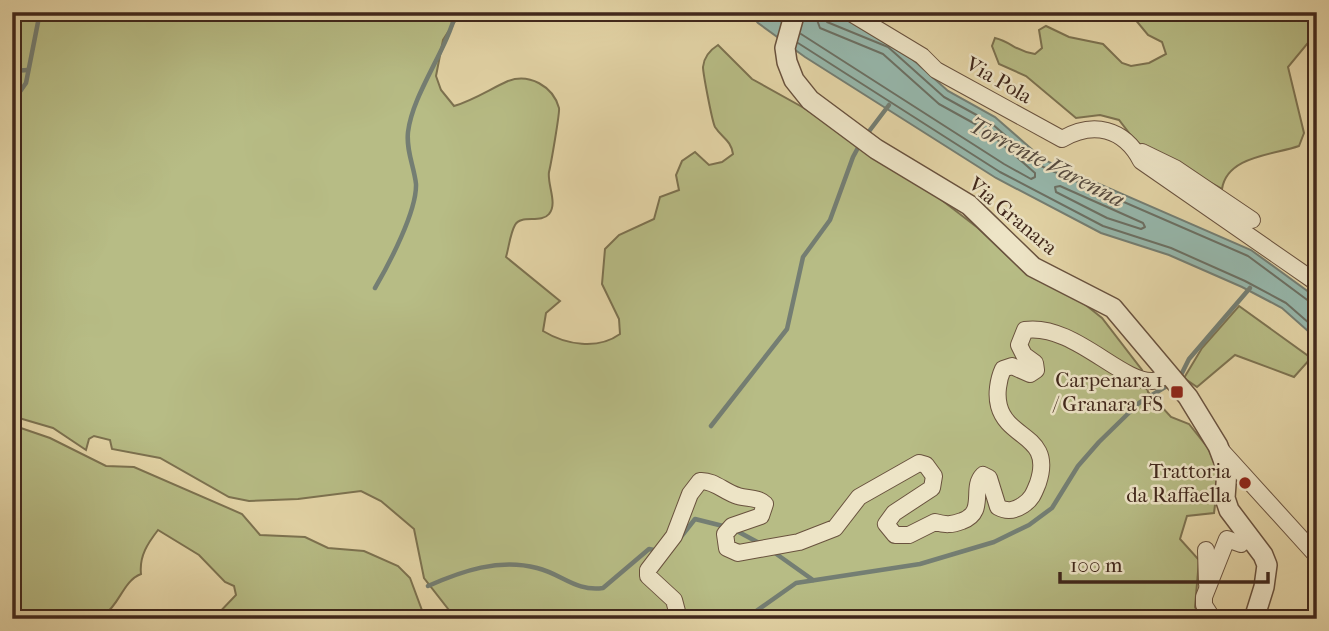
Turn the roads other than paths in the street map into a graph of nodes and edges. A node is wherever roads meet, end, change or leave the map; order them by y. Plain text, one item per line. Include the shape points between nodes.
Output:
1 (794, 12) edge
2 (849, 12) edge
3 (1134, 147) junction
4 (1252, 220) dead end
5 (1317, 283) edge
6 (1168, 374) junction
7 (1218, 446) junction
8 (1241, 544) dead end
9 (1206, 550) dead end
10 (1317, 556) edge
11 (1207, 590) junction
12 (679, 619) edge
13 (1213, 619) edge
14 (1254, 619) edge

1 - 6 street, Via Granara via 785,48 794,80 810,100 876,149 969,205 1033,267 1113,308
2 - 3 street, Via Pola via 912,49 936,70 1062,139 1077,130 1100,128 1120,135
3 - 4 street, Via Pola via 1175,168
3 - 5 street, Via Pola via 1141,161
6 - 7 street, Via Granara
6 - 12 street via 1154,381 1137,378 1076,341 1038,328 1025,330 1019,345 1036,370 1030,374 1012,366 1003,369 999,405 1041,458 1043,467 1033,496 1017,509 1003,510 989,478 983,475 978,505 969,518 945,525 935,522 909,534 895,535 886,524 894,513 932,488 934,476 926,464 919,463 859,497 835,528 799,542 738,553 727,548 725,534 732,526 761,516 765,505 700,481 674,536 648,570 648,576 674,600
7 - 10 street, Via Granara
7 - 14 street via 1227,470 1229,510 1267,565
8 - 11 street via 1227,539
9 - 11 street
11 - 13 street via 1204,606

